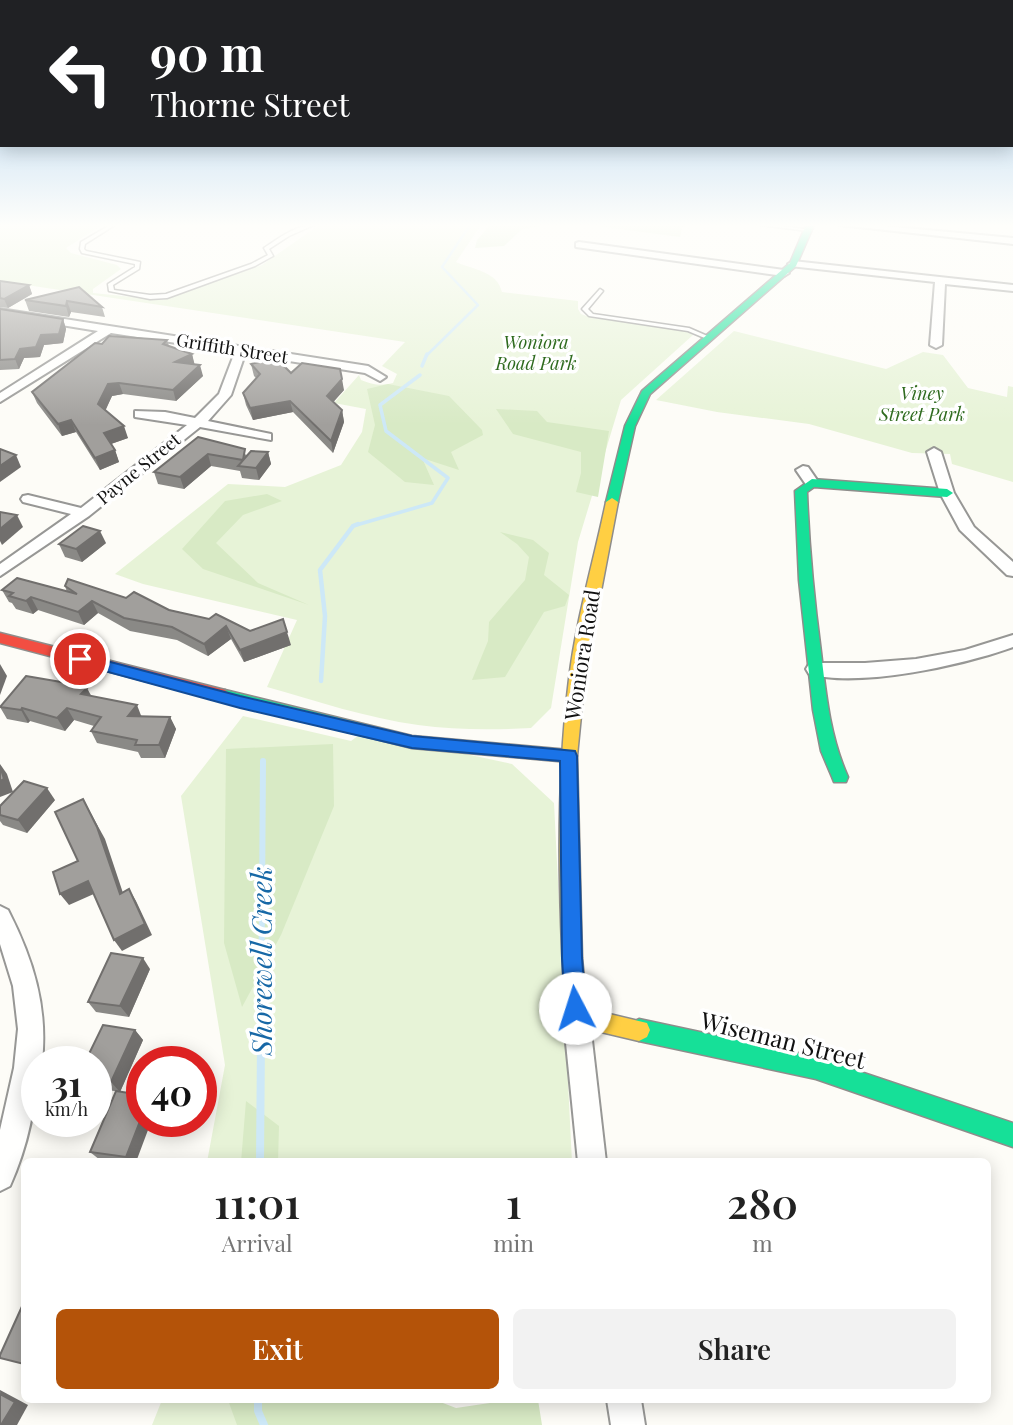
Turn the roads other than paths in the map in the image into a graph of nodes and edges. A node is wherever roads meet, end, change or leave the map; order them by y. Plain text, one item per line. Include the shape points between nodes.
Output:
1 (600, 291) dead end
2 (116, 292) edge
3 (177, 292) edge
4 (761, 292) edge
5 (939, 292) edge
6 (0, 312) edge
7 (109, 329) junction
8 (709, 338) junction
9 (936, 345) dead end
10 (242, 350) junction
11 (380, 377) dead end
12 (0, 385) edge
13 (16, 388) junction
14 (0, 398) edge
15 (140, 414) dead end
16 (195, 424) junction
17 (266, 437) dead end
18 (934, 452) dead end
19 (947, 494) junction
20 (29, 499) dead end
21 (84, 513) junction
22 (1013, 550) edge
23 (995, 555) junction
24 (0, 571) edge
25 (1013, 571) edge
26 (0, 638) edge
27 (1013, 641) edge
28 (815, 669) junction
29 (569, 756) junction
30 (841, 777) dead end
31 (0, 918) edge
32 (577, 1023) junction
33 (1012, 1129) edge
34 (592, 1158) edge
35 (0, 1176) edge
36 (624, 1403) edge
37 (628, 1425) edge

1 - 8 lane via 585,309 591,315 689,330
2 - 3 lane via 161,297
4 - 8 street, Woniora Road
5 - 9 street
6 - 7 street, Griffith Street
7 - 10 street, Griffith Street
7 - 13 street
8 - 29 street, Woniora Road via 646,393 630,426 577,675
10 - 11 street, Griffith Street via 368,370
10 - 16 street, Payne Street via 233,364 226,394
12 - 13 street
13 - 14 street
15 - 16 street, Payne Street
16 - 17 street, Payne Street
16 - 21 street, Payne Street
18 - 19 street
19 - 23 street via 968,530
19 - 28 street via 808,477 801,491 806,609
20 - 21 street, Payne Street
21 - 24 street, Payne Street
22 - 23 street
23 - 25 street
26 - 29 street via 363,732 412,742
27 - 28 street via 978,654 900,668
28 - 30 street via 820,720 830,760
29 - 32 street, Woniora Road
31 - 35 street via 16,951 30,1010 27,1073
32 - 33 street, Wiseman Street via 601,1022 816,1068
32 - 34 street, Woniora Road
36 - 37 street

